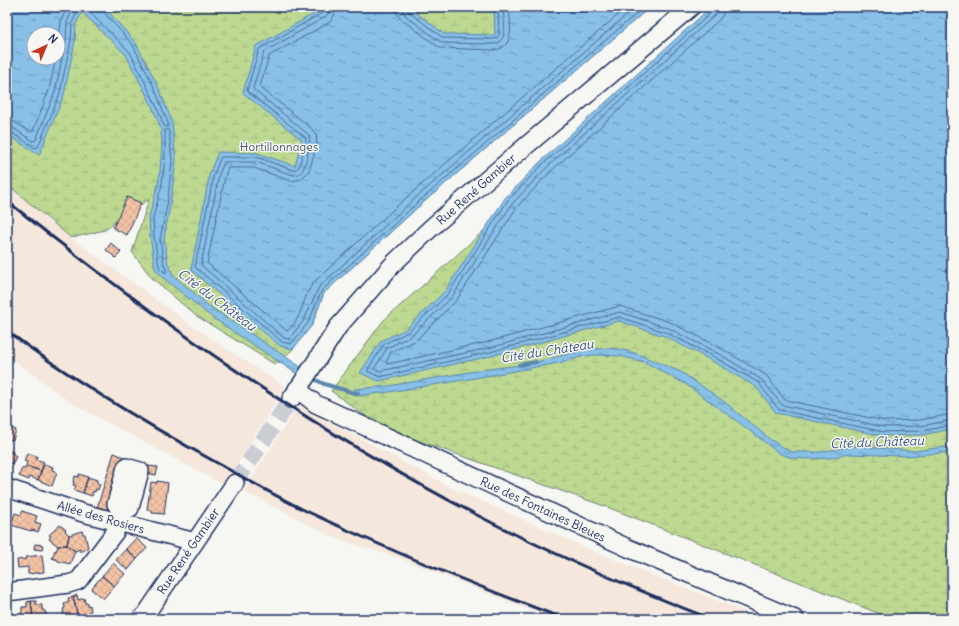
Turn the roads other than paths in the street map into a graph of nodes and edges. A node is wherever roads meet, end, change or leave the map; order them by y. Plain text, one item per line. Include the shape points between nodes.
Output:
1 (691, 7) edge
2 (294, 394) joint
3 (235, 482) tunnel mouth
4 (7, 488) edge
5 (120, 517) junction
6 (195, 542) junction
7 (7, 592) edge
8 (141, 619) edge
9 (795, 619) edge

1 - 2 street, Rue René Gambier via 514,156 394,263 338,328
2 - 9 street, Rue des Fontaines Bleues via 628,548
3 - 6 street, Rue René Gambier
4 - 5 street, Allée des Rosiers via 83,513
5 - 6 street, Allée des Rosiers
5 - 7 street via 115,532 78,581
6 - 8 street, Rue René Gambier

